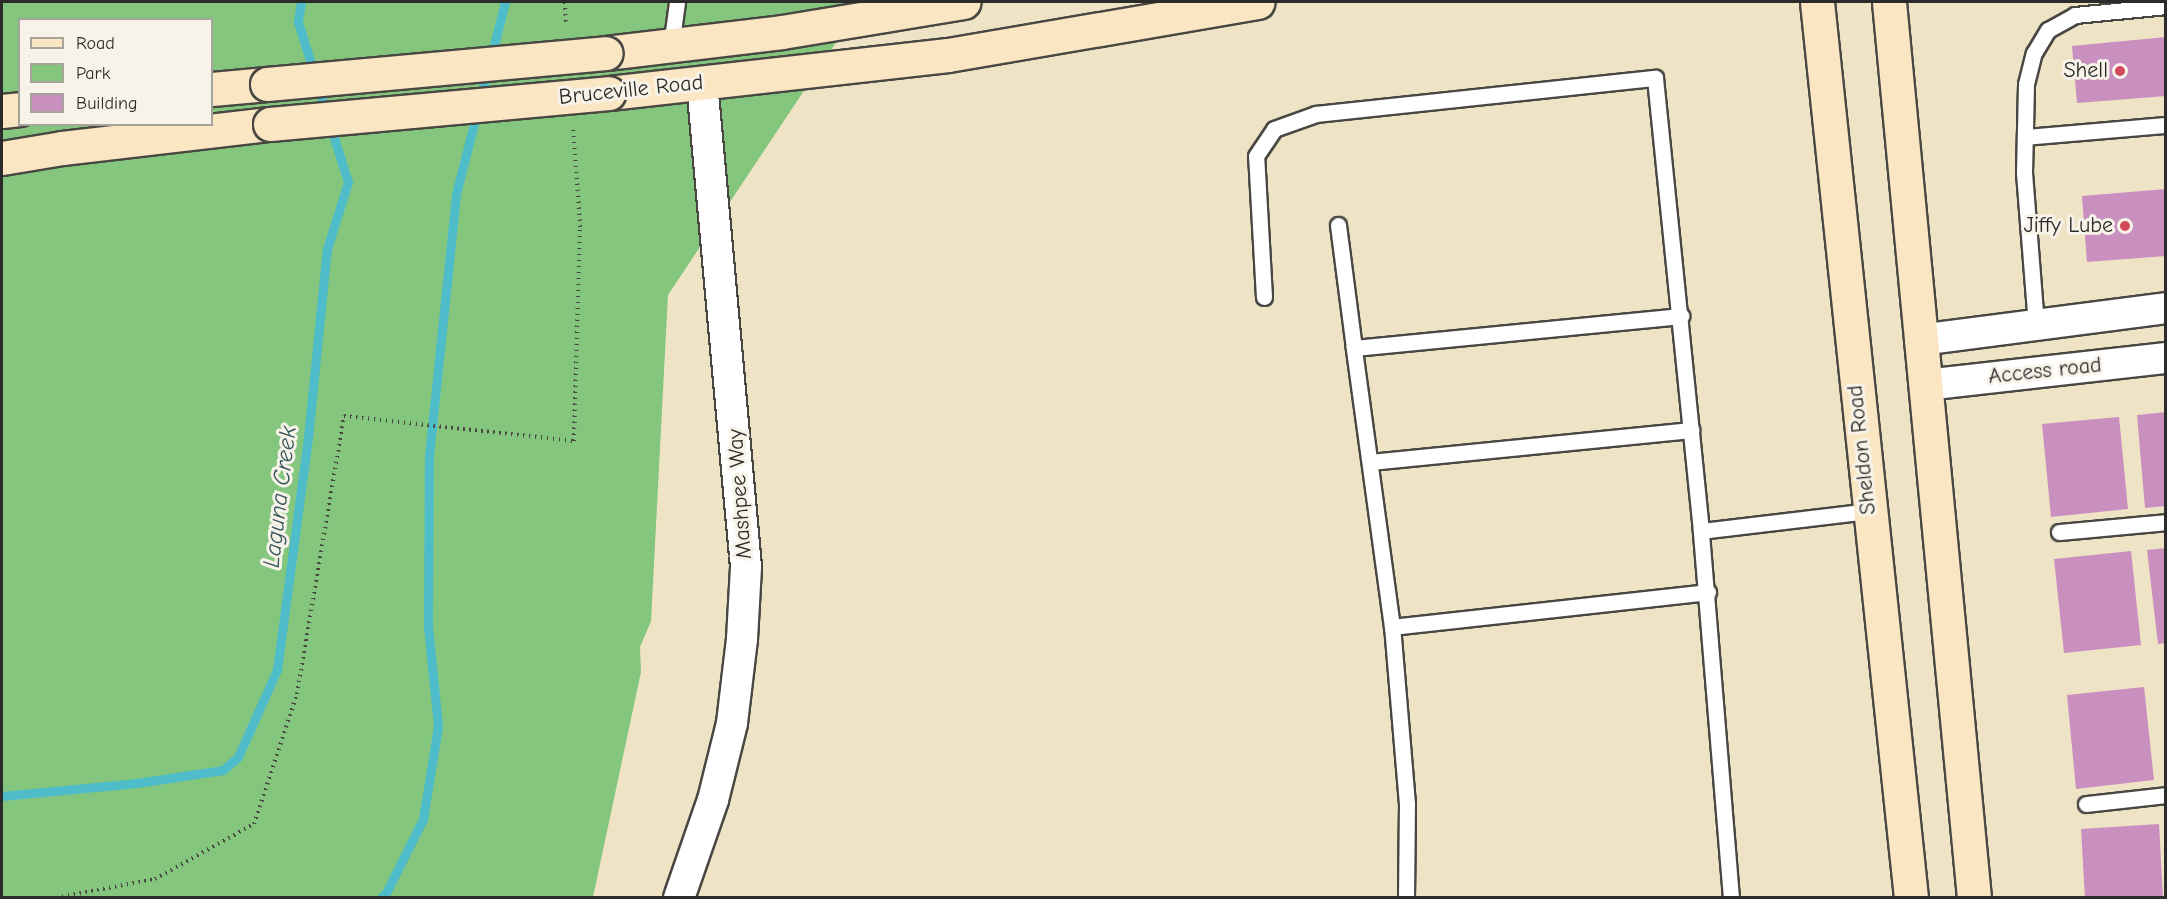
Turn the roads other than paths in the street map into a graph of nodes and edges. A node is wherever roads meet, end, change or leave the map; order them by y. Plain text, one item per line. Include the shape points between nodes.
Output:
1 (676, 2) edge
2 (964, 2) edge
3 (1258, 2) edge
4 (1817, 2) edge
5 (1889, 2) edge
6 (2166, 6) edge
7 (671, 46) junction
8 (702, 84) junction
9 (213, 89) edge
10 (18, 109) edge
11 (2, 111) edge
12 (2166, 124) edge
13 (2025, 137) junction
14 (2, 158) edge
15 (1338, 225) dead end
16 (1264, 297) dead end
17 (2166, 308) edge
18 (1681, 316) junction
19 (2036, 325) junction
20 (1920, 340) junction
21 (1354, 348) junction
22 (2166, 358) edge
23 (1925, 385) junction
24 (1691, 430) junction
25 (1370, 462) junction
26 (1869, 511) junction
27 (2166, 522) edge
28 (1701, 531) junction
29 (2059, 532) dead end
30 (1708, 592) junction
31 (1392, 627) junction
32 (2166, 795) edge
33 (2086, 804) dead end
34 (679, 897) edge
35 (1406, 897) edge
36 (1731, 897) edge
37 (1911, 897) edge
38 (1974, 897) edge

1 - 7 lane
2 - 7 main road, Bruceville Road
3 - 8 main road, Bruceville Road via 948,55
4 - 26 main road, Sheldon Road
5 - 20 main road
6 - 13 lane via 2075,15 2048,30 2034,53 2026,84
7 - 9 main road, Bruceville Road, bridge
8 - 14 main road, Bruceville Road, bridge via 270,124
8 - 34 street, Mashpee Way via 746,567 732,723 713,800
10 - 11 main road
12 - 13 lane
13 - 19 lane via 2024,173
15 - 21 lane
16 - 18 lane via 1256,156 1274,129 1316,114 1655,78
17 - 19 street
18 - 21 lane
18 - 24 lane
19 - 20 street
20 - 23 main road
21 - 25 lane
22 - 23 street, Access road
23 - 38 main road
24 - 25 lane
24 - 28 lane
25 - 31 lane
26 - 28 lane
26 - 37 main road, Sheldon Road
27 - 29 lane
28 - 30 lane
30 - 31 lane
30 - 36 lane
31 - 35 lane via 1407,804
32 - 33 lane

